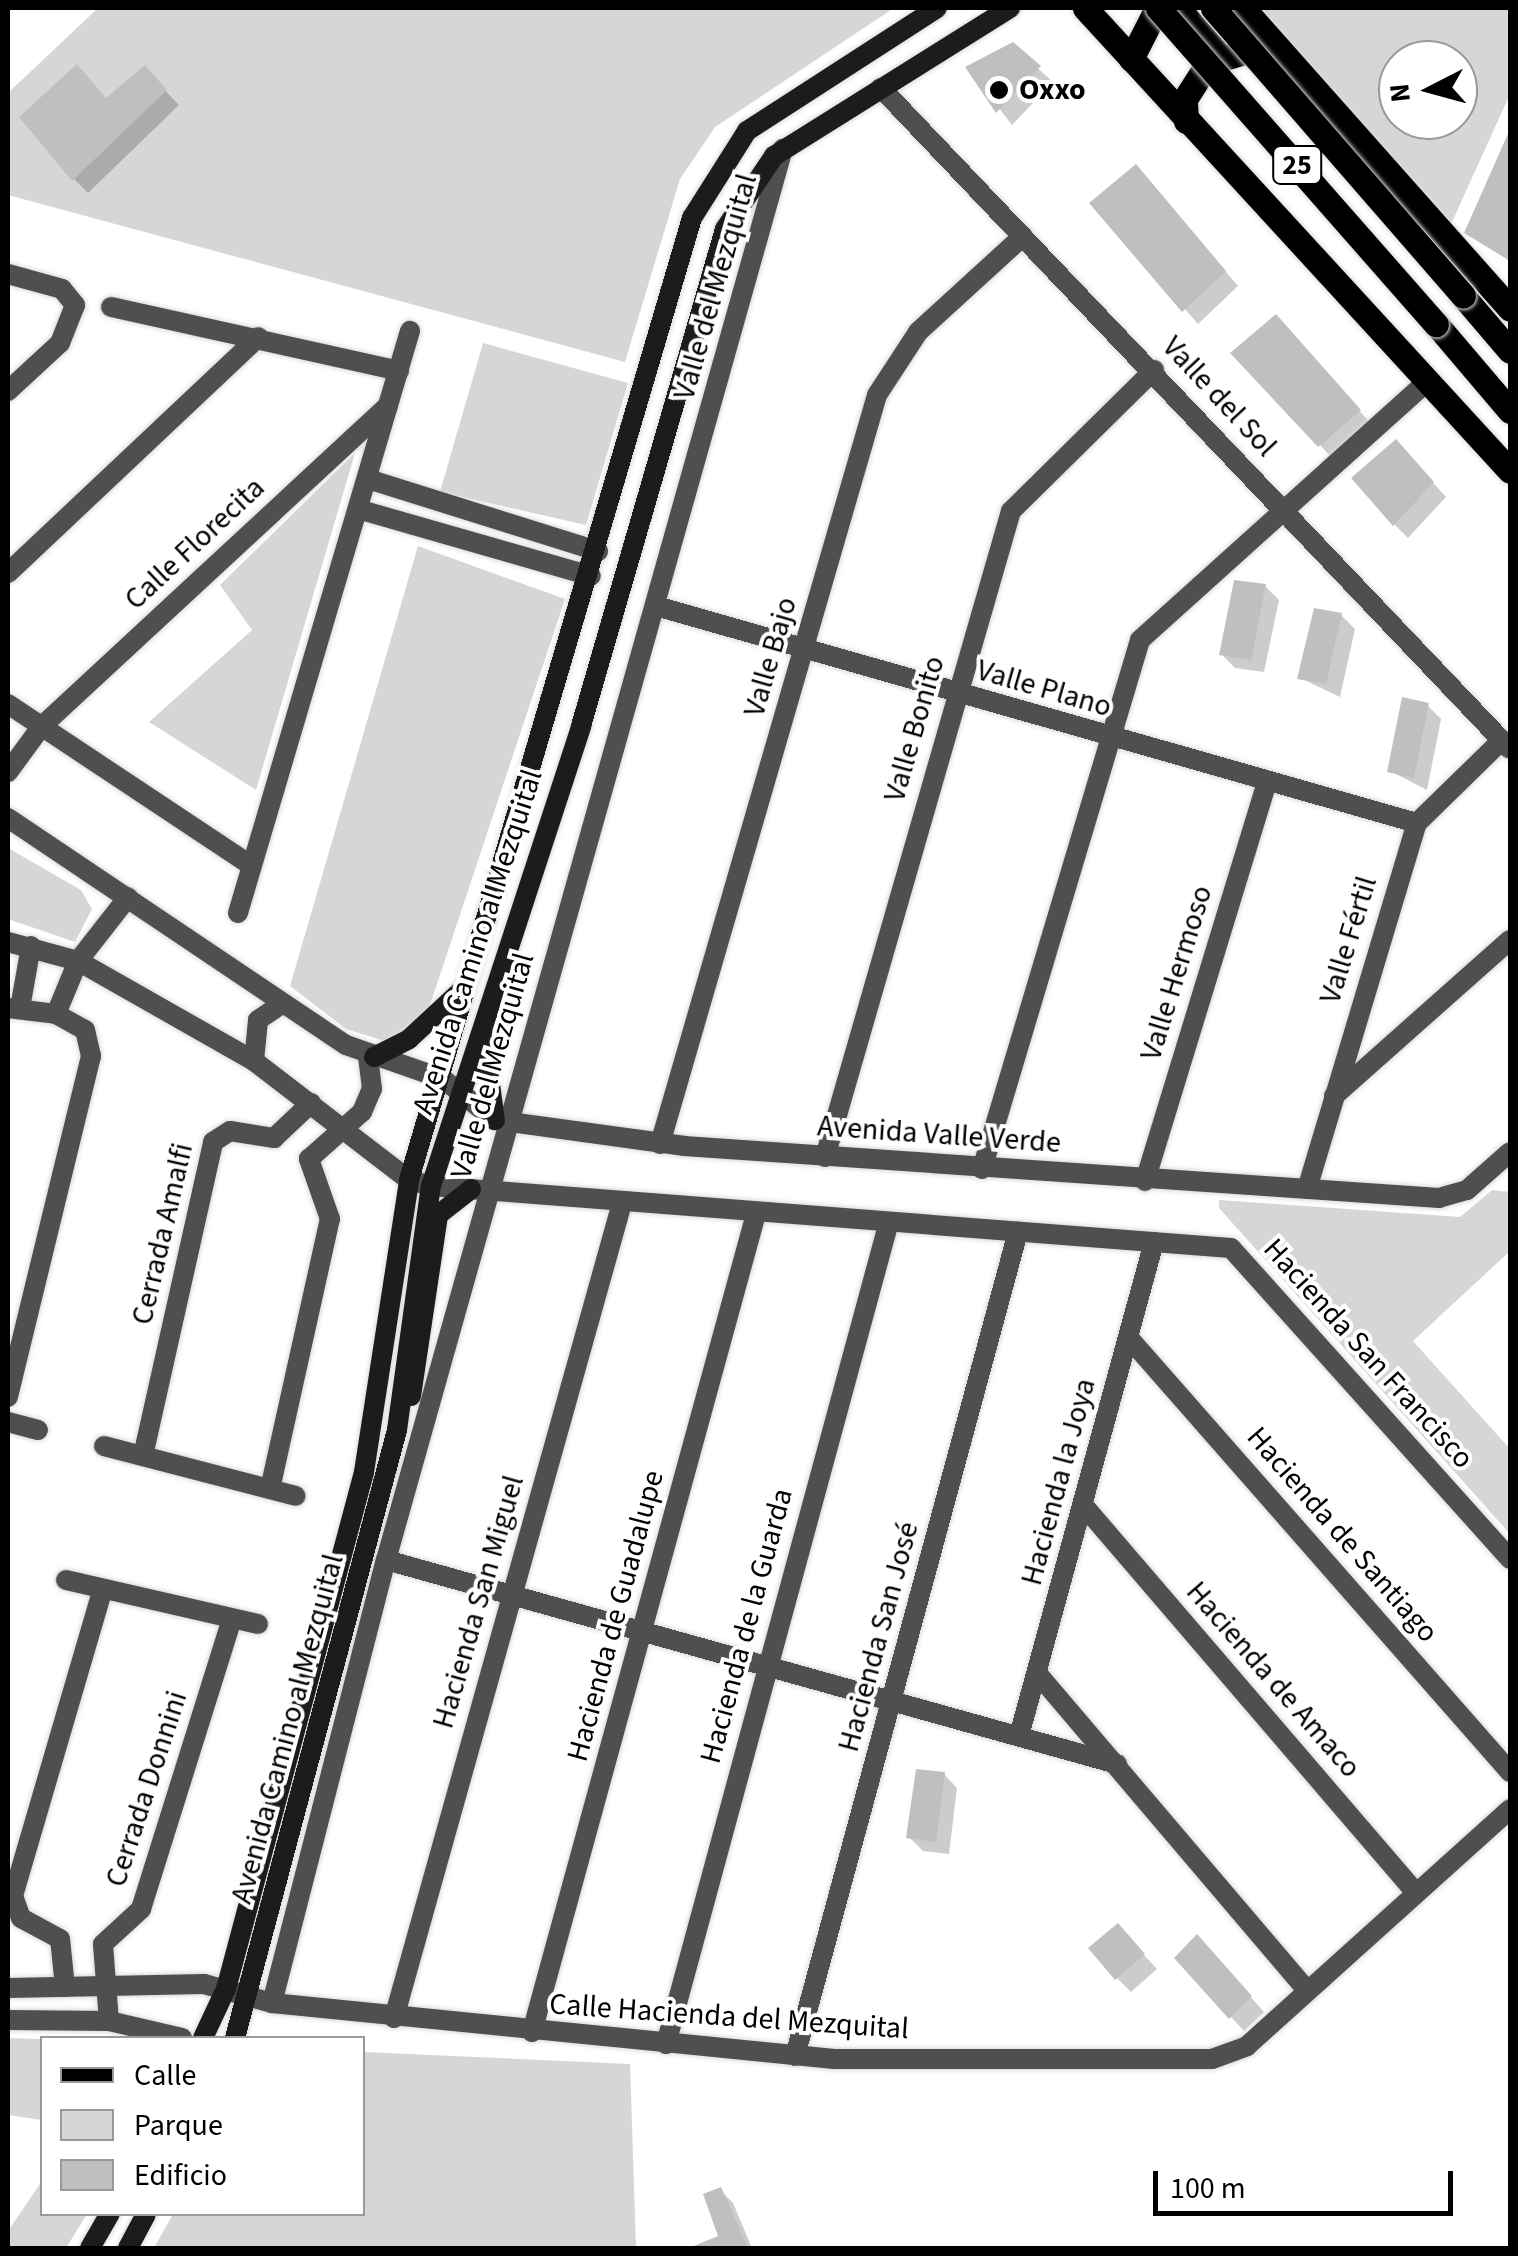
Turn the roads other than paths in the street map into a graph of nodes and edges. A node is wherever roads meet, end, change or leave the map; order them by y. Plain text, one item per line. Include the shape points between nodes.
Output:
1 (938, 8) edge
2 (1010, 8) edge
3 (1085, 8) edge
4 (1157, 8) edge
5 (1178, 8) edge
6 (1213, 8) edge
7 (1243, 8) edge
8 (1276, 45) junction
9 (1220, 56) junction
10 (1131, 59) junction
11 (881, 88) junction
12 (1186, 121) junction
13 (784, 148) junction
14 (1023, 236) junction
15 (8, 274) edge
16 (111, 307) dead end
17 (1510, 309) edge
18 (410, 331) dead end
19 (258, 337) junction
20 (1510, 351) edge
21 (1154, 370) junction
22 (399, 371) junction
23 (1427, 382) junction
24 (8, 391) edge
25 (389, 405) junction
26 (1510, 412) edge
27 (1510, 471) edge
28 (370, 480) junction
29 (462, 508) junction
30 (361, 510) junction
31 (1283, 510) junction
32 (452, 537) junction
33 (634, 545) junction
34 (598, 551) junction
35 (617, 571) junction
36 (8, 574) edge
37 (591, 576) junction
38 (616, 599) junction
39 (656, 606) junction
40 (804, 652) junction
41 (956, 694) junction
42 (8, 704) edge
43 (41, 726) junction
44 (1110, 740) junction
45 (1506, 744) edge
46 (8, 772) edge
47 (1266, 784) junction
48 (8, 818) edge
49 (1417, 823) junction
50 (250, 865) junction
51 (128, 897) junction
52 (238, 913) dead end
53 (1510, 940) edge
54 (8, 942) edge
55 (32, 946) junction
56 (78, 961) junction
57 (465, 986) junction
58 (486, 1001) junction
59 (282, 1004) junction
60 (14, 1008) edge
61 (56, 1014) junction
62 (371, 1056) junction
63 (254, 1061) junction
64 (438, 1078) junction
65 (457, 1090) junction
66 (1332, 1098) junction
67 (311, 1103) junction
68 (501, 1122) junction
69 (343, 1127) junction
70 (660, 1144) junction
71 (1510, 1152) edge
72 (826, 1158) junction
73 (982, 1169) junction
74 (409, 1180) junction
75 (1146, 1180) junction
76 (431, 1186) junction
77 (1307, 1189) junction
78 (480, 1190) junction
79 (622, 1204) junction
80 (756, 1214) junction
81 (888, 1225) junction
82 (1018, 1232) junction
83 (1154, 1242) junction
84 (1129, 1338) junction
85 (8, 1397) edge
86 (8, 1422) edge
87 (38, 1430) dead end
88 (397, 1430) junction
89 (104, 1446) dead end
90 (144, 1456) junction
91 (270, 1489) junction
92 (296, 1496) dead end
93 (1084, 1506) junction
94 (1510, 1558) edge
95 (386, 1560) junction
96 (66, 1580) dead end
97 (103, 1589) junction
98 (512, 1597) junction
99 (232, 1619) junction
100 (258, 1624) dead end
101 (644, 1634) junction
102 (767, 1667) junction
103 (1037, 1673) junction
104 (892, 1701) junction
105 (1019, 1736) junction
106 (1117, 1764) junction
107 (1510, 1772) edge
108 (1510, 1809) edge
109 (1416, 1894) junction
110 (65, 1986) junction
111 (107, 1986) junction
112 (8, 1988) edge
113 (226, 1989) junction
114 (1307, 1990) junction
115 (250, 1998) junction
116 (272, 2004) junction
117 (394, 2018) junction
118 (8, 2020) edge
119 (109, 2022) junction
120 (532, 2032) junction
121 (173, 2036) edge
122 (203, 2036) edge
123 (237, 2036) edge
124 (666, 2044) junction
125 (795, 2056) junction
126 (109, 2216) edge
127 (145, 2216) edge
128 (90, 2248) edge
129 (128, 2248) edge

1 - 34 main road, Avenida Camino al Mezquital via 747,131 706,185
2 - 11 main road, Avenida Camino al Mezquital
3 - 10 main road
4 - 10 main road
4 - 26 main road, 25, bridge
5 - 9 main road
6 - 20 main road, 25, bridge
7 - 8 main road
8 - 9 main road
8 - 17 main road
9 - 12 main road via 1192,82
10 - 12 main road
11 - 13 main road, Avenida Camino al Mezquital
11 - 14 street, Valle del Sol
12 - 23 main road
13 - 33 main road, Avenida Camino al Mezquital via 755,175 725,229
13 - 39 street, Valle del Mezquital
14 - 21 street, Valle del Sol
14 - 40 street, Valle Bajo via 894,360
15 - 24 street via 62,289 74,306 60,343
16 - 19 street
18 - 22 street
19 - 22 street
19 - 36 street
21 - 31 street, Valle del Sol
21 - 41 street, Valle Bonito via 1025,488 1000,542
22 - 25 street
23 - 27 main road
23 - 31 street
25 - 28 street
25 - 43 street, Calle Florecita
28 - 29 street
28 - 30 street
29 - 32 street
29 - 34 street
30 - 32 street
30 - 50 street
31 - 44 street via 1150,626
31 - 45 street, Valle del Sol
32 - 37 street
33 - 35 main road
33 - 38 main road, Avenida Camino al Mezquital
34 - 35 main road
34 - 37 main road, Avenida Camino al Mezquital
35 - 37 main road
35 - 38 main road
37 - 57 main road, Avenida Camino al Mezquital
38 - 58 main road, Avenida Camino al Mezquital
39 - 40 street, Valle Plano
39 - 68 street, Valle del Mezquital
40 - 41 street, Valle Plano
40 - 70 street, Valle Bajo
41 - 44 street, Valle Plano
41 - 72 street, Valle Bonito
42 - 43 street
43 - 46 street, Calle Florecita
43 - 50 street
44 - 47 street, Valle Plano
44 - 73 street
45 - 49 street, Valle Fértil
47 - 49 street, Valle Plano
47 - 75 street, Valle Hermoso
48 - 51 street
49 - 66 street, Valle Fértil
50 - 52 street
51 - 56 street
51 - 59 street
53 - 66 street
54 - 55 street
55 - 56 street
55 - 60 street
56 - 61 street
56 - 63 street
57 - 62 main road via 409,1039
57 - 64 main road, Avenida Camino al Mezquital
58 - 65 main road, Avenida Camino al Mezquital
58 - 68 main road via 482,1049
59 - 62 street
59 - 63 street via 258,1020
60 - 61 street
61 - 85 street via 85,1030 91,1056
62 - 64 street
62 - 69 street via 372,1089
63 - 67 street
64 - 65 street
64 - 74 main road, Avenida Camino al Mezquital
65 - 68 street
65 - 76 main road, Avenida Camino al Mezquital
66 - 77 street, Valle Fértil
67 - 69 street
67 - 90 street, Cerrada Amalfi via 274,1138 230,1131 213,1142
68 - 70 street, Avenida Valle Verde
68 - 78 street, Valle del Mezquital
69 - 74 street
69 - 91 street via 309,1159 330,1220
70 - 72 street, Avenida Valle Verde
71 - 77 street, Avenida Valle Verde via 1452,1196
72 - 73 street, Avenida Valle Verde
73 - 75 street, Avenida Valle Verde
74 - 76 street
74 - 113 main road, Avenida Camino al Mezquital via 364,1472
75 - 77 street, Avenida Valle Verde
76 - 78 street
76 - 88 main road, Avenida Camino al Mezquital
78 - 79 street
78 - 88 main road via 438,1215 423,1352
78 - 95 street, Valle del Mezquital
79 - 80 street
79 - 98 street, Hacienda San Miguel
80 - 81 street
80 - 101 street, Hacienda de Guadalupe
81 - 82 street
81 - 102 street, Hacienda de la Guarda
82 - 83 street
82 - 104 street, Hacienda San José
83 - 84 street, Hacienda la Joya
83 - 94 street, Hacienda San Francisco via 1231,1248 1246,1260
84 - 93 street, Hacienda la Joya
84 - 107 street, Hacienda de Santiago
86 - 87 street
88 - 115 main road, Avenida Camino al Mezquital
89 - 90 street
90 - 91 street
91 - 92 street
93 - 103 street, Hacienda la Joya
93 - 109 street, Hacienda de Amaco
95 - 98 street
95 - 116 street, Valle del Mezquital
96 - 97 street
97 - 99 street
97 - 110 street via 13,1896 21,1918 60,1939
98 - 101 street
98 - 117 street, Hacienda San Miguel
99 - 100 street
99 - 111 street, Cerrada Donnini via 141,1909 102,1944
101 - 102 street
101 - 120 street, Hacienda de Guadalupe
102 - 104 street
102 - 124 street, Hacienda de la Guarda
103 - 105 street, Hacienda la Joya
103 - 106 street
104 - 105 street
104 - 125 street, Hacienda San José
105 - 106 street
106 - 114 street
108 - 109 street
109 - 114 street
110 - 111 street, Calle Hacienda del Mezquital
110 - 112 street, Calle Hacienda del Mezquital
111 - 113 street, Calle Hacienda del Mezquital
111 - 119 street, Cerrada Donnini
113 - 115 street, Calle Hacienda del Mezquital
113 - 122 main road, Avenida Camino al Mezquital
114 - 125 street, Calle Hacienda del Mezquital via 1232,2055 1000,2063
115 - 116 street, Calle Hacienda del Mezquital
115 - 123 main road, Avenida Camino al Mezquital
116 - 117 street, Calle Hacienda del Mezquital
117 - 120 street, Calle Hacienda del Mezquital
118 - 119 street
119 - 121 street
120 - 124 street, Calle Hacienda del Mezquital
124 - 125 street, Calle Hacienda del Mezquital
126 - 128 main road
127 - 129 main road

